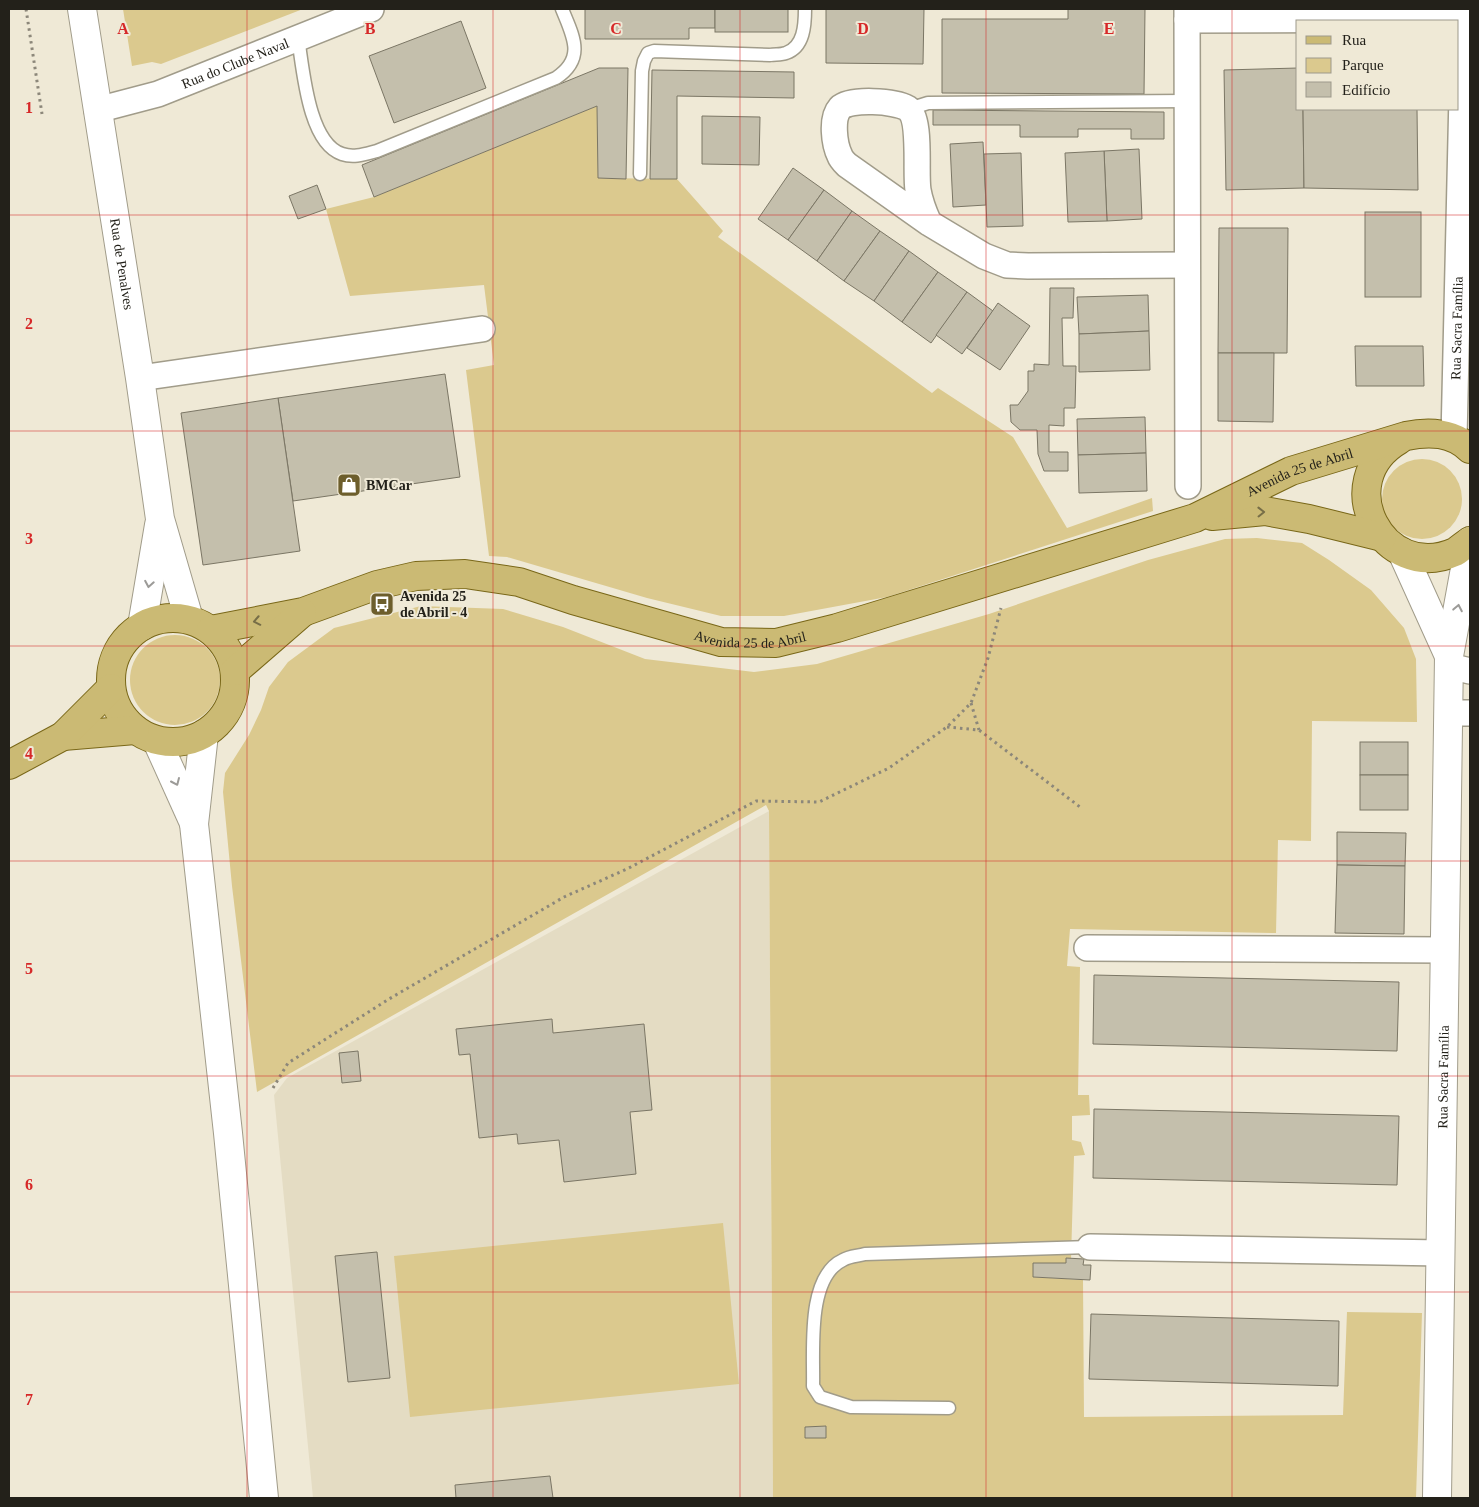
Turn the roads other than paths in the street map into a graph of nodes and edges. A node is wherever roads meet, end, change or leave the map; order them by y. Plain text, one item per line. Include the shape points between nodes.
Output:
1 (82, 9) edge
2 (371, 9) edge
3 (562, 9) edge
4 (805, 9) edge
5 (1187, 14) edge
6 (1464, 14) edge
7 (298, 38) junction
8 (1466, 96) edge
9 (1187, 101) junction
10 (909, 109) junction
11 (97, 110) junction
12 (640, 174) dead end
13 (929, 223) junction
14 (1187, 265) junction
15 (482, 329) dead end
16 (140, 378) junction
17 (1406, 436) junction
18 (1462, 443) edge
19 (1188, 486) dead end
20 (1195, 518) junction
21 (160, 519) junction
22 (1470, 541) edge
23 (1392, 544) junction
24 (303, 612) junction
25 (200, 625) junction
26 (142, 626) junction
27 (1456, 664) edge
28 (235, 671) junction
29 (111, 688) junction
30 (1459, 713) edge
31 (204, 734) junction
32 (146, 735) junction
33 (63, 736) junction
34 (9, 765) edge
35 (194, 824) junction
36 (1087, 948) dead end
37 (1445, 950) junction
38 (1090, 1247) joint
39 (1441, 1252) junction
40 (949, 1408) dead end
41 (264, 1498) edge
42 (1437, 1498) edge

1 - 11 street, Rua de Penalves
2 - 7 street, Rua do Clube Naval
3 - 7 lane via 573,37 574,58 568,69 556,78 358,156 343,154 330,147 318,128 308,96
4 - 12 lane via 797,46 786,53 648,53 642,72
5 - 6 street
5 - 9 street
6 - 8 street, Rua Sacra Família
7 - 11 street, Rua do Clube Naval via 158,94
8 - 18 street, Rua Sacra Família
9 - 10 lane via 928,103
9 - 14 street
10 - 13 street via 915,120 918,190
10 - 13 street via 895,103 876,102 851,103 841,107 835,118 836,144 846,165
11 - 16 street, Rua de Penalves
13 - 14 street via 984,256 1007,265
14 - 19 street
15 - 16 street
16 - 21 street, Rua de Penalves
17 - 18 main road, Avenida 25 de Abril via 1422,432 1439,433
17 - 20 main road, Avenida 25 de Abril via 1291,471
17 - 23 main road, Avenida 25 de Abril via 1389,446 1375,461 1368,480 1366,500 1371,520
20 -> 23 main road, Avenida 25 de Abril via 1265,511 1309,519
20 - 24 main road, Avenida 25 de Abril via 837,628 776,643 721,642 519,582 465,574 416,576 377,585
21 - 25 street
21 -> 26 street
22 - 23 main road, Avenida 25 de Abril via 1455,551 1420,557
27 -> 22 street, Rua Sacra Família
23 - 27 street, Rua Sacra Família
24 -> 25 main road, Avenida 25 de Abril
24 - 28 main road, Avenida 25 de Abril
25 - 26 main road, Avenida 25 de Abril via 173,617
25 - 28 main road via 222,642
26 - 29 main road, Avenida 25 de Abril via 127,637 117,652 111,670
27 - 30 street, Rua Sacra Família
28 - 31 main road via 229,707 219,723
29 - 32 main road, Avenida 25 de Abril via 124,718
29 - 33 main road
30 - 37 street, Rua Sacra Família
31 - 32 main road via 181,742
31 - 35 street
32 - 33 main road
32 -> 35 street
33 - 34 main road
35 - 41 street
36 - 37 street
37 - 39 street, Rua Sacra Família
38 - 39 street
38 - 40 lane via 865,1254 842,1260 832,1268 823,1280 815,1304 814,1386 820,1397 851,1407
39 - 42 street, Rua Sacra Família

